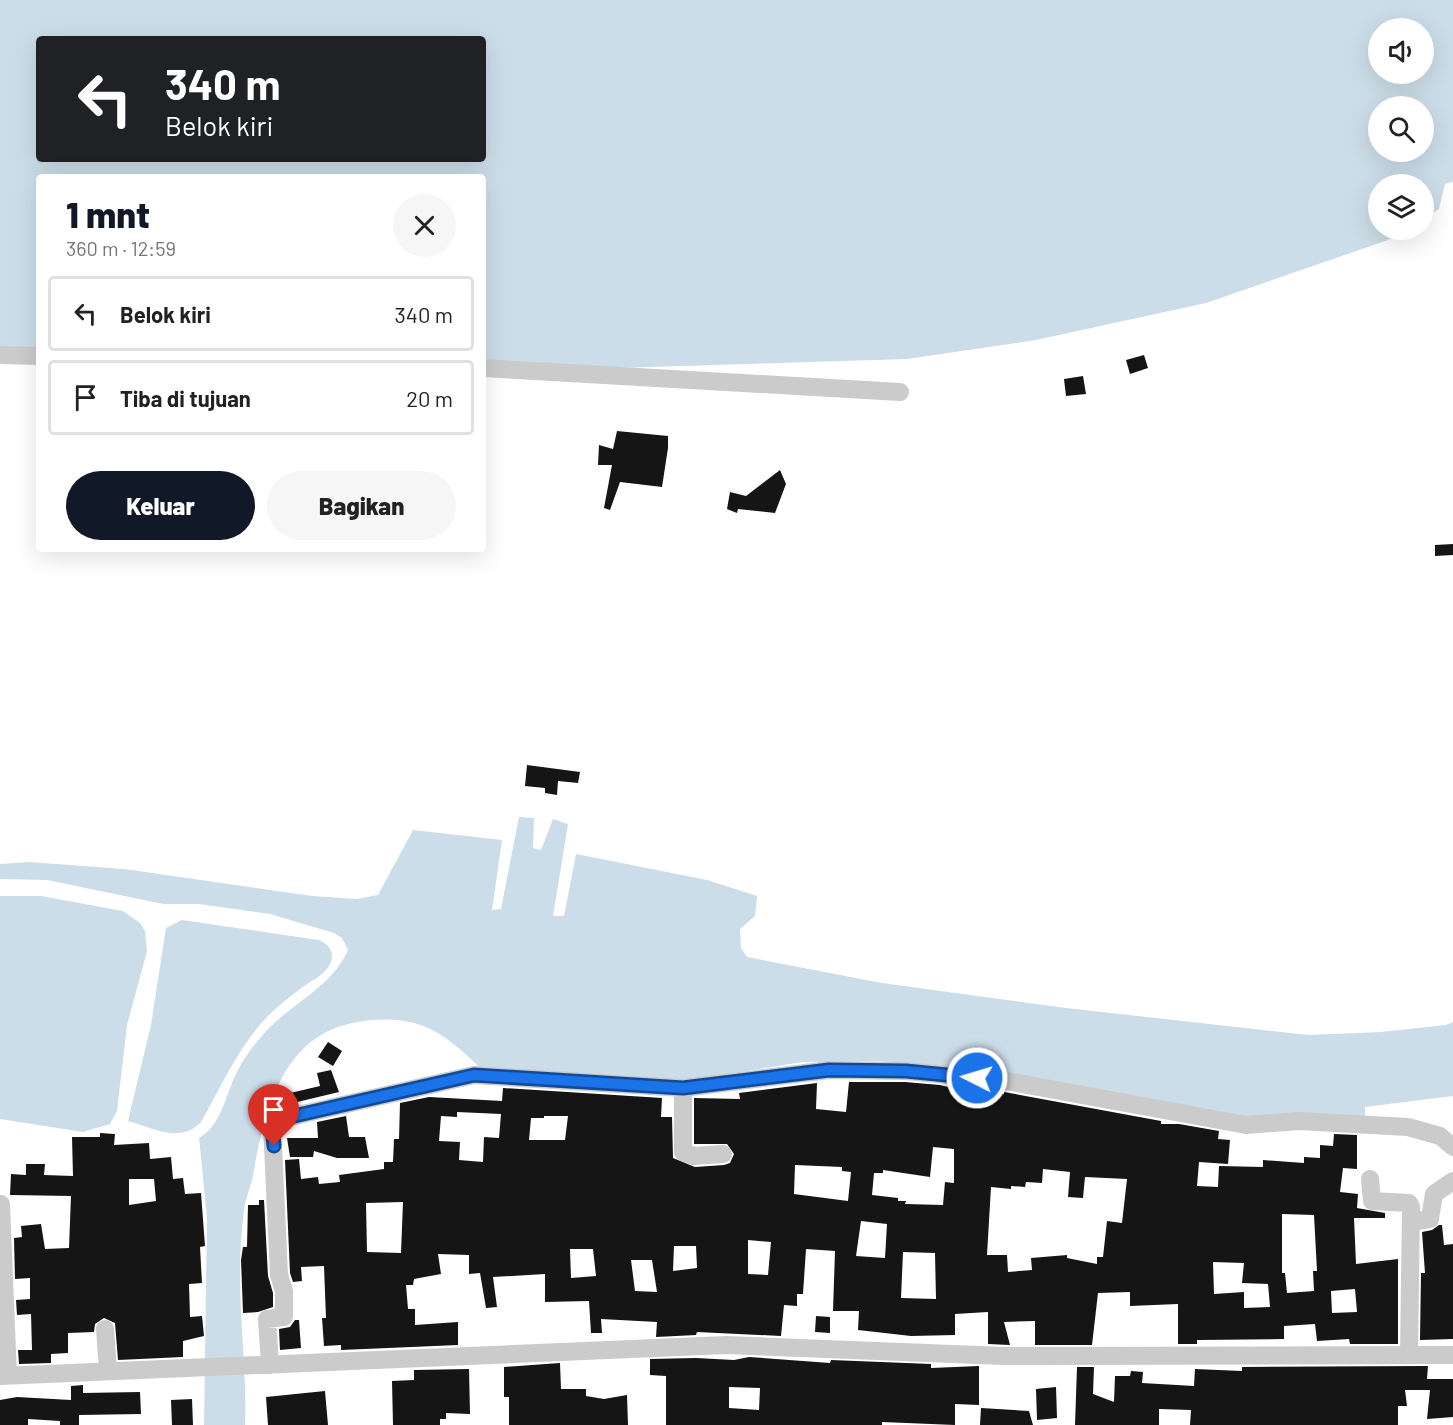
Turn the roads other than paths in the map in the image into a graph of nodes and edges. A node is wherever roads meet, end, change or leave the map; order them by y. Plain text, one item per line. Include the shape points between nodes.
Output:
1 (0, 355) edge
2 (36, 356) edge
3 (486, 368) edge
4 (900, 392) dead end
5 (683, 1088) junction
6 (1453, 1147) edge
7 (723, 1154) dead end
8 (1370, 1179) dead end
9 (1453, 1181) edge
10 (2, 1204) dead end
11 (1411, 1222) junction
12 (105, 1329) dead end
13 (1409, 1354) junction
14 (1453, 1355) edge
15 (262, 1365) junction
16 (108, 1371) junction
17 (4, 1376) edge

1 - 2 street
3 - 4 street
5 - 6 street via 829,1070 906,1071 1001,1080 1246,1125 1299,1121 1408,1127 1440,1137
5 - 7 street via 683,1152 694,1156
5 - 15 street via 474,1075 274,1122 284,1317 267,1319
8 - 11 street via 1372,1201 1410,1204
9 - 11 street via 1434,1194 1430,1219
10 - 17 street
11 - 13 street
12 - 16 street
13 - 14 street
13 - 15 street via 1004,1356 726,1345
15 - 16 street
16 - 17 street

